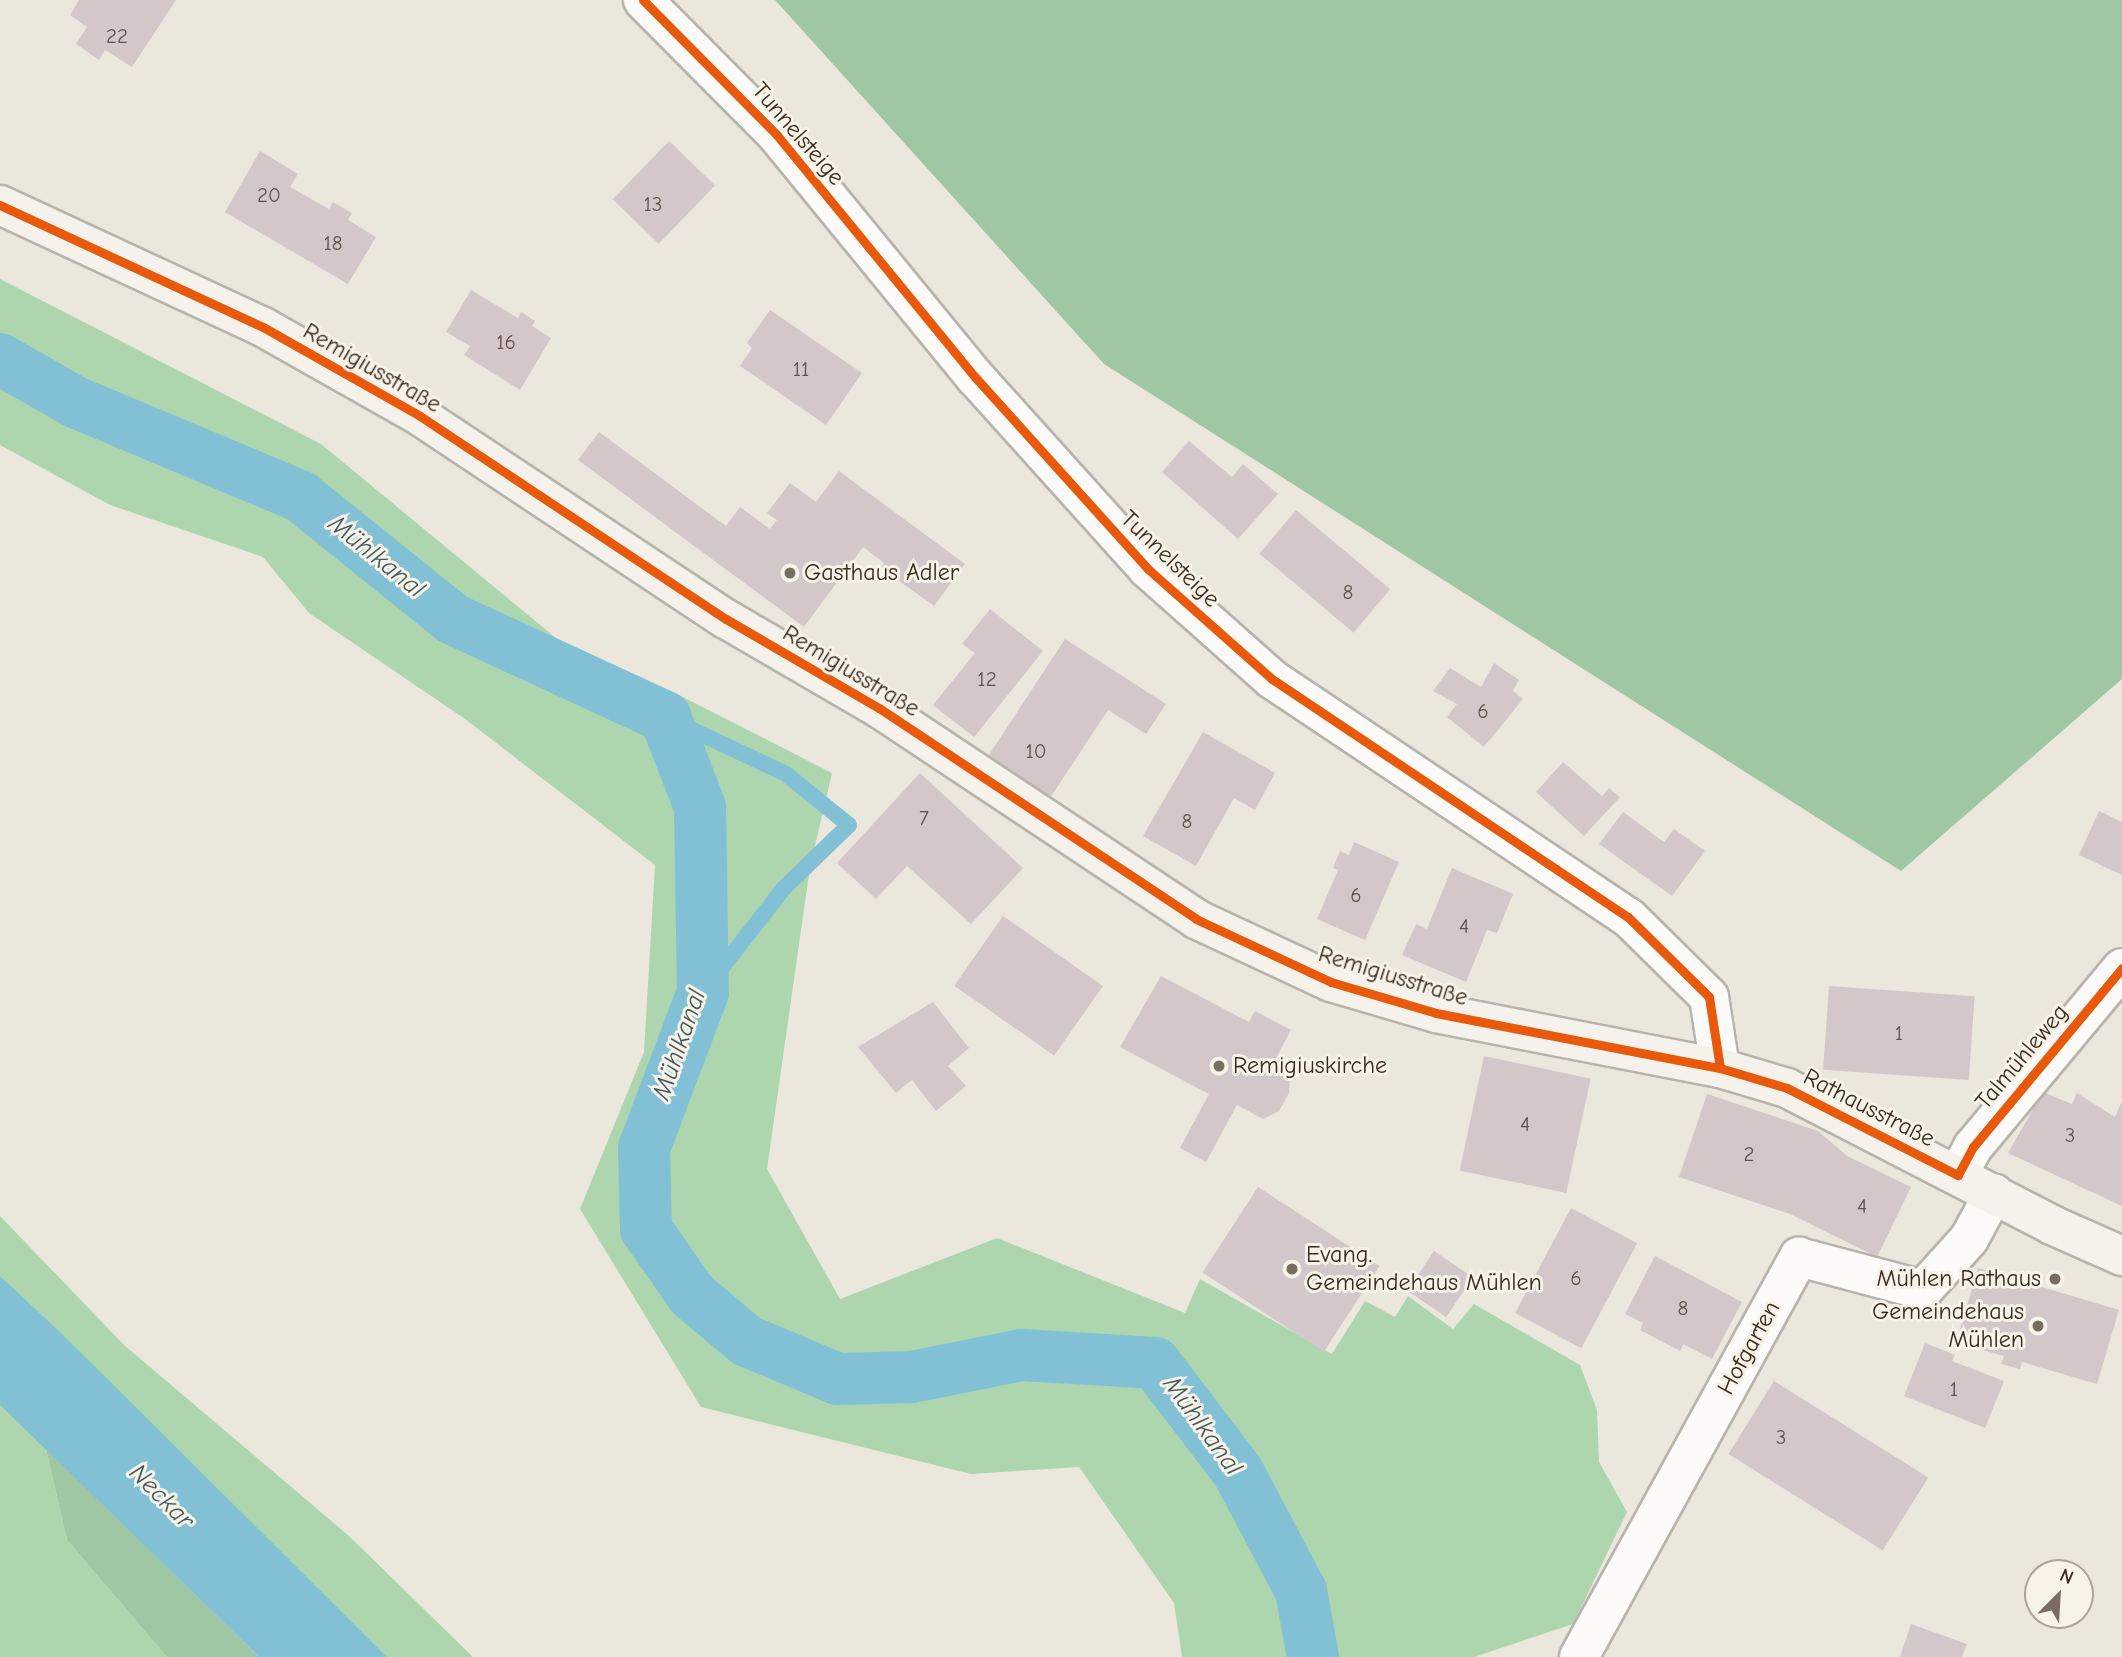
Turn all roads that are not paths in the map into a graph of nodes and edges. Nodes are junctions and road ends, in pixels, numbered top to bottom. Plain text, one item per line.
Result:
1 (643, 0) edge
2 (0, 205) edge
3 (2122, 968) edge
4 (1720, 1068) junction
5 (1958, 1175) junction
6 (1994, 1193) junction
7 (2122, 1256) edge
8 (1579, 1657) edge

1 - 4 street, Tunnelsteige
2 - 4 main road, Remigiusstraße
3 - 5 street, Talmühleweg
4 - 5 main road, Rathausstraße
5 - 6 main road, Rathausstraße
6 - 7 main road, Rathausstraße
6 - 8 street, Hofgarten

